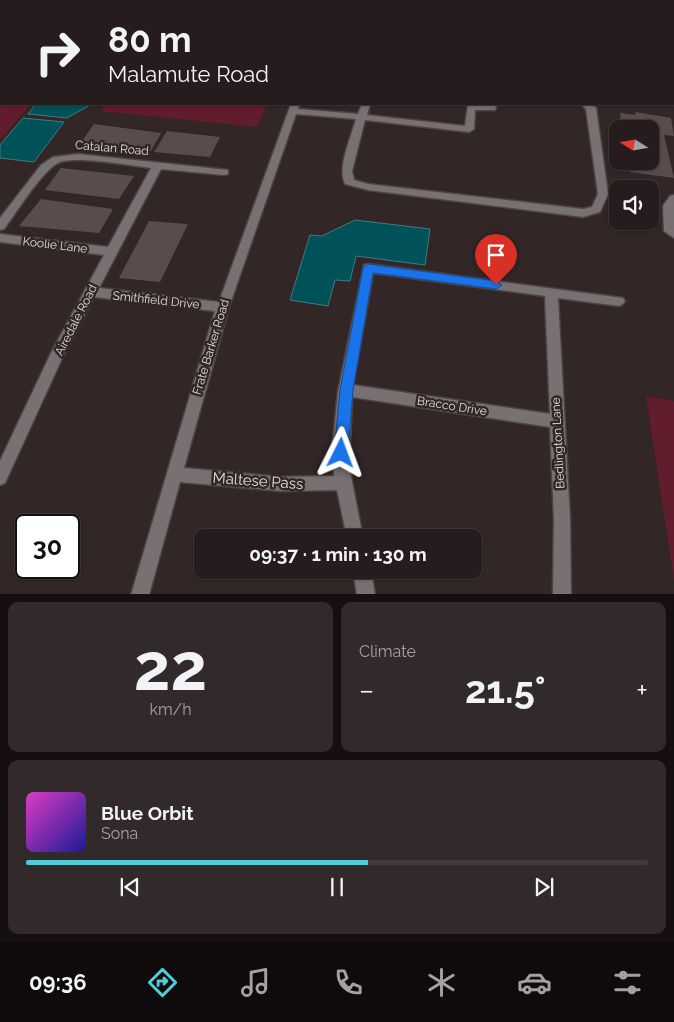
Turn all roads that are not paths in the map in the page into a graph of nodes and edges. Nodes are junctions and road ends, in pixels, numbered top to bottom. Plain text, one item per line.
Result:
1 (366, 105) edge
2 (493, 105) edge
3 (587, 105) edge
4 (294, 107) edge
5 (361, 117) junction
6 (158, 165) junction
7 (224, 172) dead end
8 (674, 199) edge
9 (0, 226) edge
10 (674, 234) edge
11 (0, 238) edge
12 (111, 252) junction
13 (90, 292) junction
14 (551, 292) junction
15 (619, 301) dead end
16 (223, 307) junction
17 (346, 390) junction
18 (557, 422) junction
19 (1, 473) edge
20 (174, 474) junction
21 (343, 483) junction
22 (353, 529) edge
23 (364, 579) edge
24 (140, 594) edge
25 (366, 594) edge
26 (562, 594) edge

1 - 5 street
2 - 5 street
3 - 5 street
4 - 5 street
4 - 16 street, Frate Barker Road
6 - 7 street, Catalan Road
6 - 9 street, Catalan Road
6 - 12 street, Airedale Road
8 - 10 street
11 - 12 street, Koolie Lane
12 - 13 street, Airedale Road
13 - 16 street, Smithfield Drive
13 - 19 street, Airedale Road
14 - 15 street
14 - 17 street
14 - 18 street, Bedlington Lane
16 - 20 street, Frate Barker Road
17 - 18 street, Bracco Drive
17 - 21 street
18 - 26 street, Bedlington Lane
20 - 21 street, Maltese Pass
20 - 24 street, Frate Barker Road
21 - 22 street
23 - 25 street

